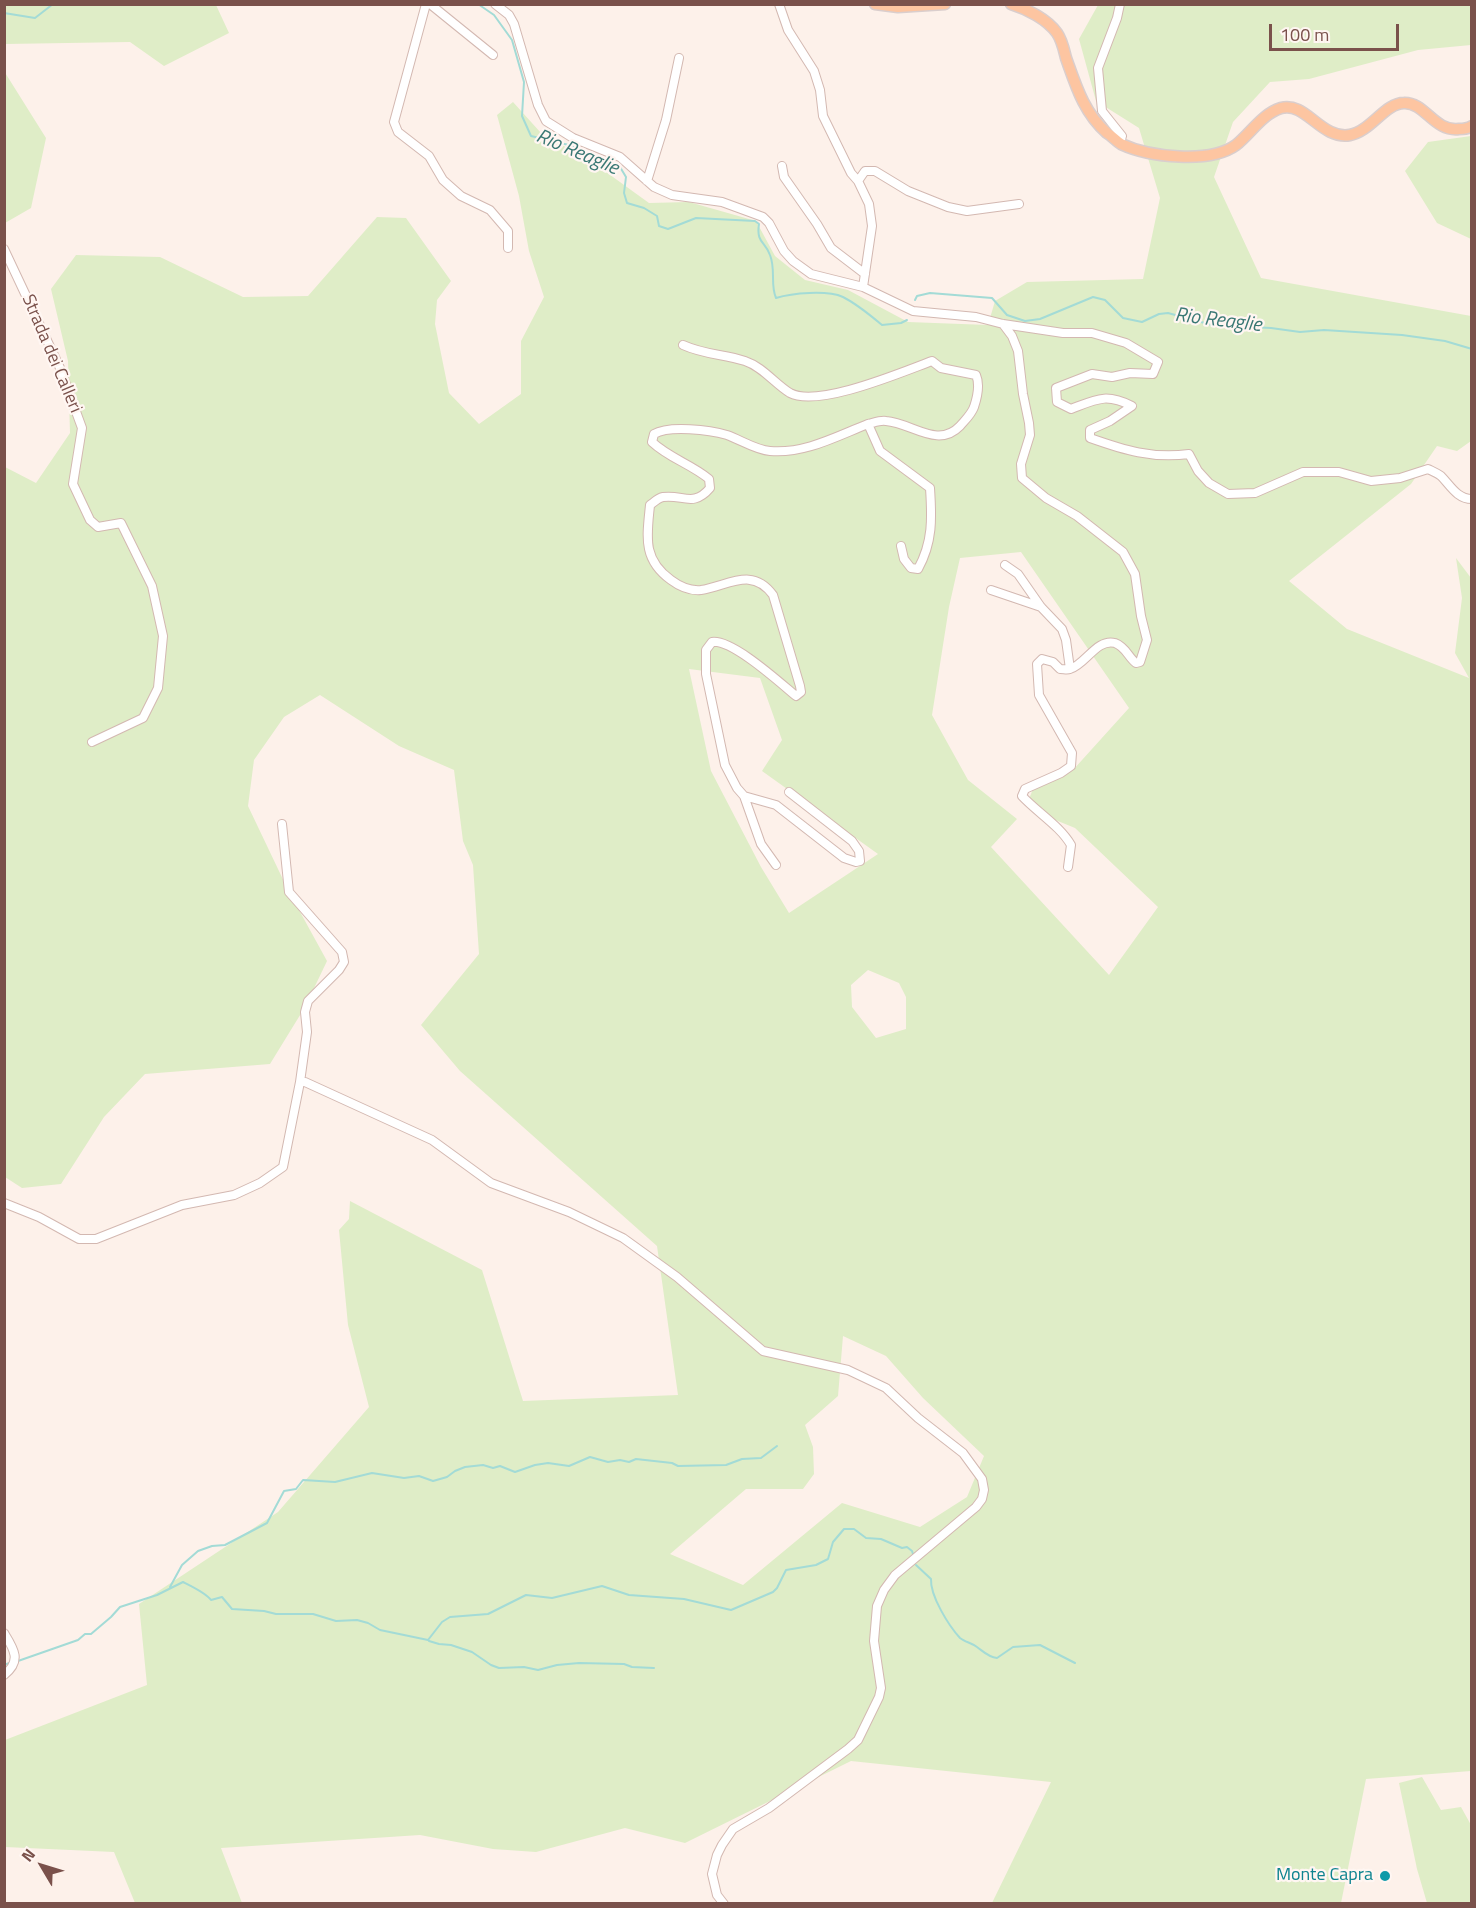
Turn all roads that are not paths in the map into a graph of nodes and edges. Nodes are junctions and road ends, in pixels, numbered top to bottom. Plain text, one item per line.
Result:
1 (428, 4) edge
2 (495, 4) edge
3 (779, 4) edge
4 (874, 4) edge
5 (945, 4) edge
6 (1011, 4) edge
7 (1120, 4) edge
8 (493, 55) dead end
9 (679, 58) dead end
10 (1472, 126) edge
11 (1120, 143) junction
12 (782, 166) dead end
13 (647, 181) junction
14 (858, 181) junction
15 (1019, 204) dead end
16 (508, 248) dead end
17 (4, 249) edge
18 (8, 261) edge
19 (865, 274) junction
20 (863, 287) junction
21 (1003, 324) junction
22 (683, 345) dead end
23 (868, 424) junction
24 (1472, 499) edge
25 (901, 546) dead end
26 (1005, 565) dead end
27 (991, 590) dead end
28 (1041, 607) junction
29 (1070, 669) junction
30 (92, 742) dead end
31 (789, 792) dead end
32 (744, 796) junction
33 (282, 824) dead end
34 (776, 866) dead end
35 (1068, 867) dead end
36 (300, 1082) junction
37 (4, 1203) edge
38 (4, 1633) edge
39 (4, 1675) edge
40 (724, 1904) edge

1 - 8 street
1 - 16 street
2 - 13 street
3 - 14 street
4 - 5 main road
6 - 11 main road
7 - 11 street
9 - 13 street
10 - 11 main road
12 - 19 street
13 - 20 street
14 - 15 street
14 - 19 street
17 - 18 street, Strada dei Calleri
18 - 30 street, Strada dei Calleri
19 - 20 street
20 - 21 street
21 - 24 street
21 - 29 street
22 - 23 street
23 - 25 street
23 - 32 street
26 - 28 street
27 - 28 street
28 - 29 street
29 - 35 street
31 - 32 street
32 - 34 street
33 - 36 street
36 - 37 street
36 - 40 street
38 - 39 street

